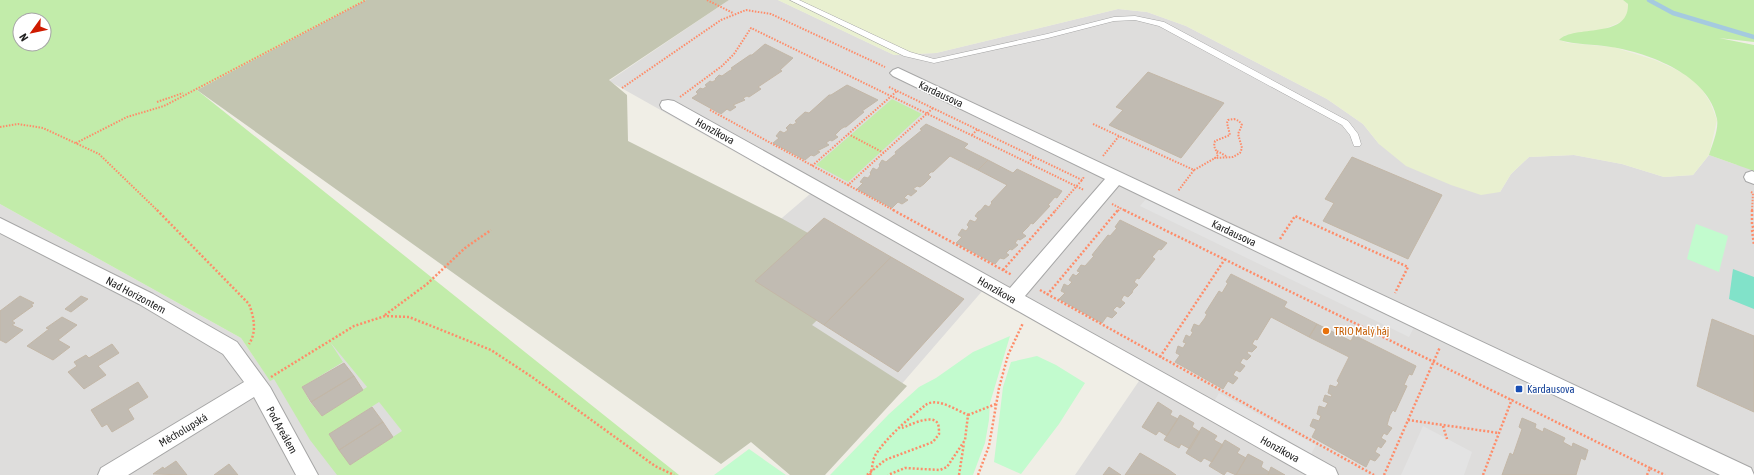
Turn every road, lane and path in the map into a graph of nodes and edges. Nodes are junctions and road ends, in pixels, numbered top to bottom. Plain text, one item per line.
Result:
1 (366, 0) edge
2 (707, 0) edge
3 (793, 0) edge
4 (734, 14) junction
5 (898, 73) joint
6 (622, 88) dead end
7 (889, 88) dead end
8 (898, 91) junction
9 (183, 93) dead end
10 (683, 95) junction
11 (892, 96) junction
12 (690, 99) dead end
13 (158, 102) dead end
14 (668, 105) joint
15 (703, 106) dead end
16 (933, 108) junction
17 (927, 114) junction
18 (1093, 124) dead end
19 (0, 127) edge
20 (978, 130) junction
21 (848, 134) junction
22 (972, 135) junction
23 (1119, 136) junction
24 (76, 143) junction
25 (1357, 144) dead end
26 (1217, 150) junction
27 (884, 153) junction
28 (1034, 156) junction
29 (1230, 157) junction
30 (1215, 158) junction
31 (1099, 159) dead end
32 (1028, 163) junction
33 (812, 166) junction
34 (1194, 170) junction
35 (1085, 176) dead end
36 (1116, 177) junction
37 (1753, 178) edge
38 (1082, 180) junction
39 (848, 185) junction
40 (1077, 186) junction
41 (1175, 195) dead end
42 (1099, 197) junction
43 (1120, 208) junction
44 (0, 226) edge
45 (491, 230) dead end
46 (1753, 231) edge
47 (1278, 243) dead end
48 (1754, 245) edge
49 (1225, 259) junction
50 (1003, 270) junction
51 (1026, 282) junction
52 (989, 286) junction
53 (1048, 294) junction
54 (1393, 297) dead end
55 (1012, 299) junction
56 (1033, 311) junction
57 (384, 316) junction
58 (1442, 341) dead end
59 (1160, 357) junction
60 (239, 358) junction
61 (1434, 362) junction
62 (1147, 375) junction
63 (256, 385) junction
64 (1512, 399) junction
65 (996, 404) junction
66 (968, 415) junction
67 (1408, 420) junction
68 (1443, 426) junction
69 (900, 429) junction
70 (1499, 433) junction
71 (1447, 439) dead end
72 (965, 440) junction
73 (1650, 468) junction
74 (872, 470) junction
75 (109, 475) edge
76 (307, 475) edge
77 (674, 475) edge
78 (867, 475) edge
79 (870, 475) edge
80 (888, 475) edge
81 (959, 475) edge
82 (978, 475) edge
83 (1327, 475) edge
84 (1374, 475) edge
85 (1384, 475) edge
86 (1483, 475) edge
87 (1647, 475) edge
88 (1665, 475) edge
89 (1743, 475) edge

1 - 24 path
2 - 4 path
3 - 25 lane
4 - 5 path
4 - 6 path
5 - 36 street, Kardausova
7 - 8 path
8 - 11 path
8 - 16 path
9 - 13 path
10 - 11 path
10 - 12 path
10 - 14 path
11 - 17 path
11 - 21 path
14 - 52 street, Honzíkova
15 - 33 path
16 - 17 path
16 - 20 path
17 - 22 path
17 - 27 path
18 - 23 path
19 - 24 path
20 - 22 path
20 - 28 path
21 - 27 path
21 - 33 path
22 - 32 path
23 - 31 path
23 - 34 path
24 - 60 path
26 - 29 path
26 - 29 path
26 - 30 path
27 - 39 path
28 - 32 path
28 - 38 path
29 - 30 path
30 - 34 path
32 - 40 path
33 - 39 path
34 - 41 path
35 - 38 path
36 - 42 street
36 - 89 street, Kardausova
37 - 46 path
38 - 40 path
39 - 50 path
40 - 42 path
40 - 50 path
42 - 43 path
42 - 51 street
43 - 49 path
43 - 53 path
44 - 60 street, Nad Horizontem
45 - 57 path
46 - 48 path
47 - 54 path
49 - 59 path
49 - 61 path
50 - 51 path
50 - 52 path
51 - 53 path
51 - 55 street
52 - 55 street, Honzíkova
53 - 56 path
53 - 59 path
55 - 56 street, Honzíkova
56 - 62 street, Honzíkova
56 - 65 path
57 - 63 path
57 - 77 path
58 - 61 path
59 - 62 path
59 - 84 path
60 - 63 street, Nad Horizontem
61 - 64 path
61 - 67 path
62 - 83 street, Honzíkova
63 - 75 street, Měcholupská
63 - 76 street, Pod Areálem
64 - 70 path
64 - 73 path
65 - 66 path
65 - 82 path
66 - 69 path
66 - 72 path
67 - 68 path
67 - 85 path
68 - 70 path
68 - 71 path
69 - 74 path
69 - 74 path
70 - 86 path
72 - 80 path
72 - 81 path
73 - 87 path
73 - 88 path
74 - 78 path
74 - 79 path

